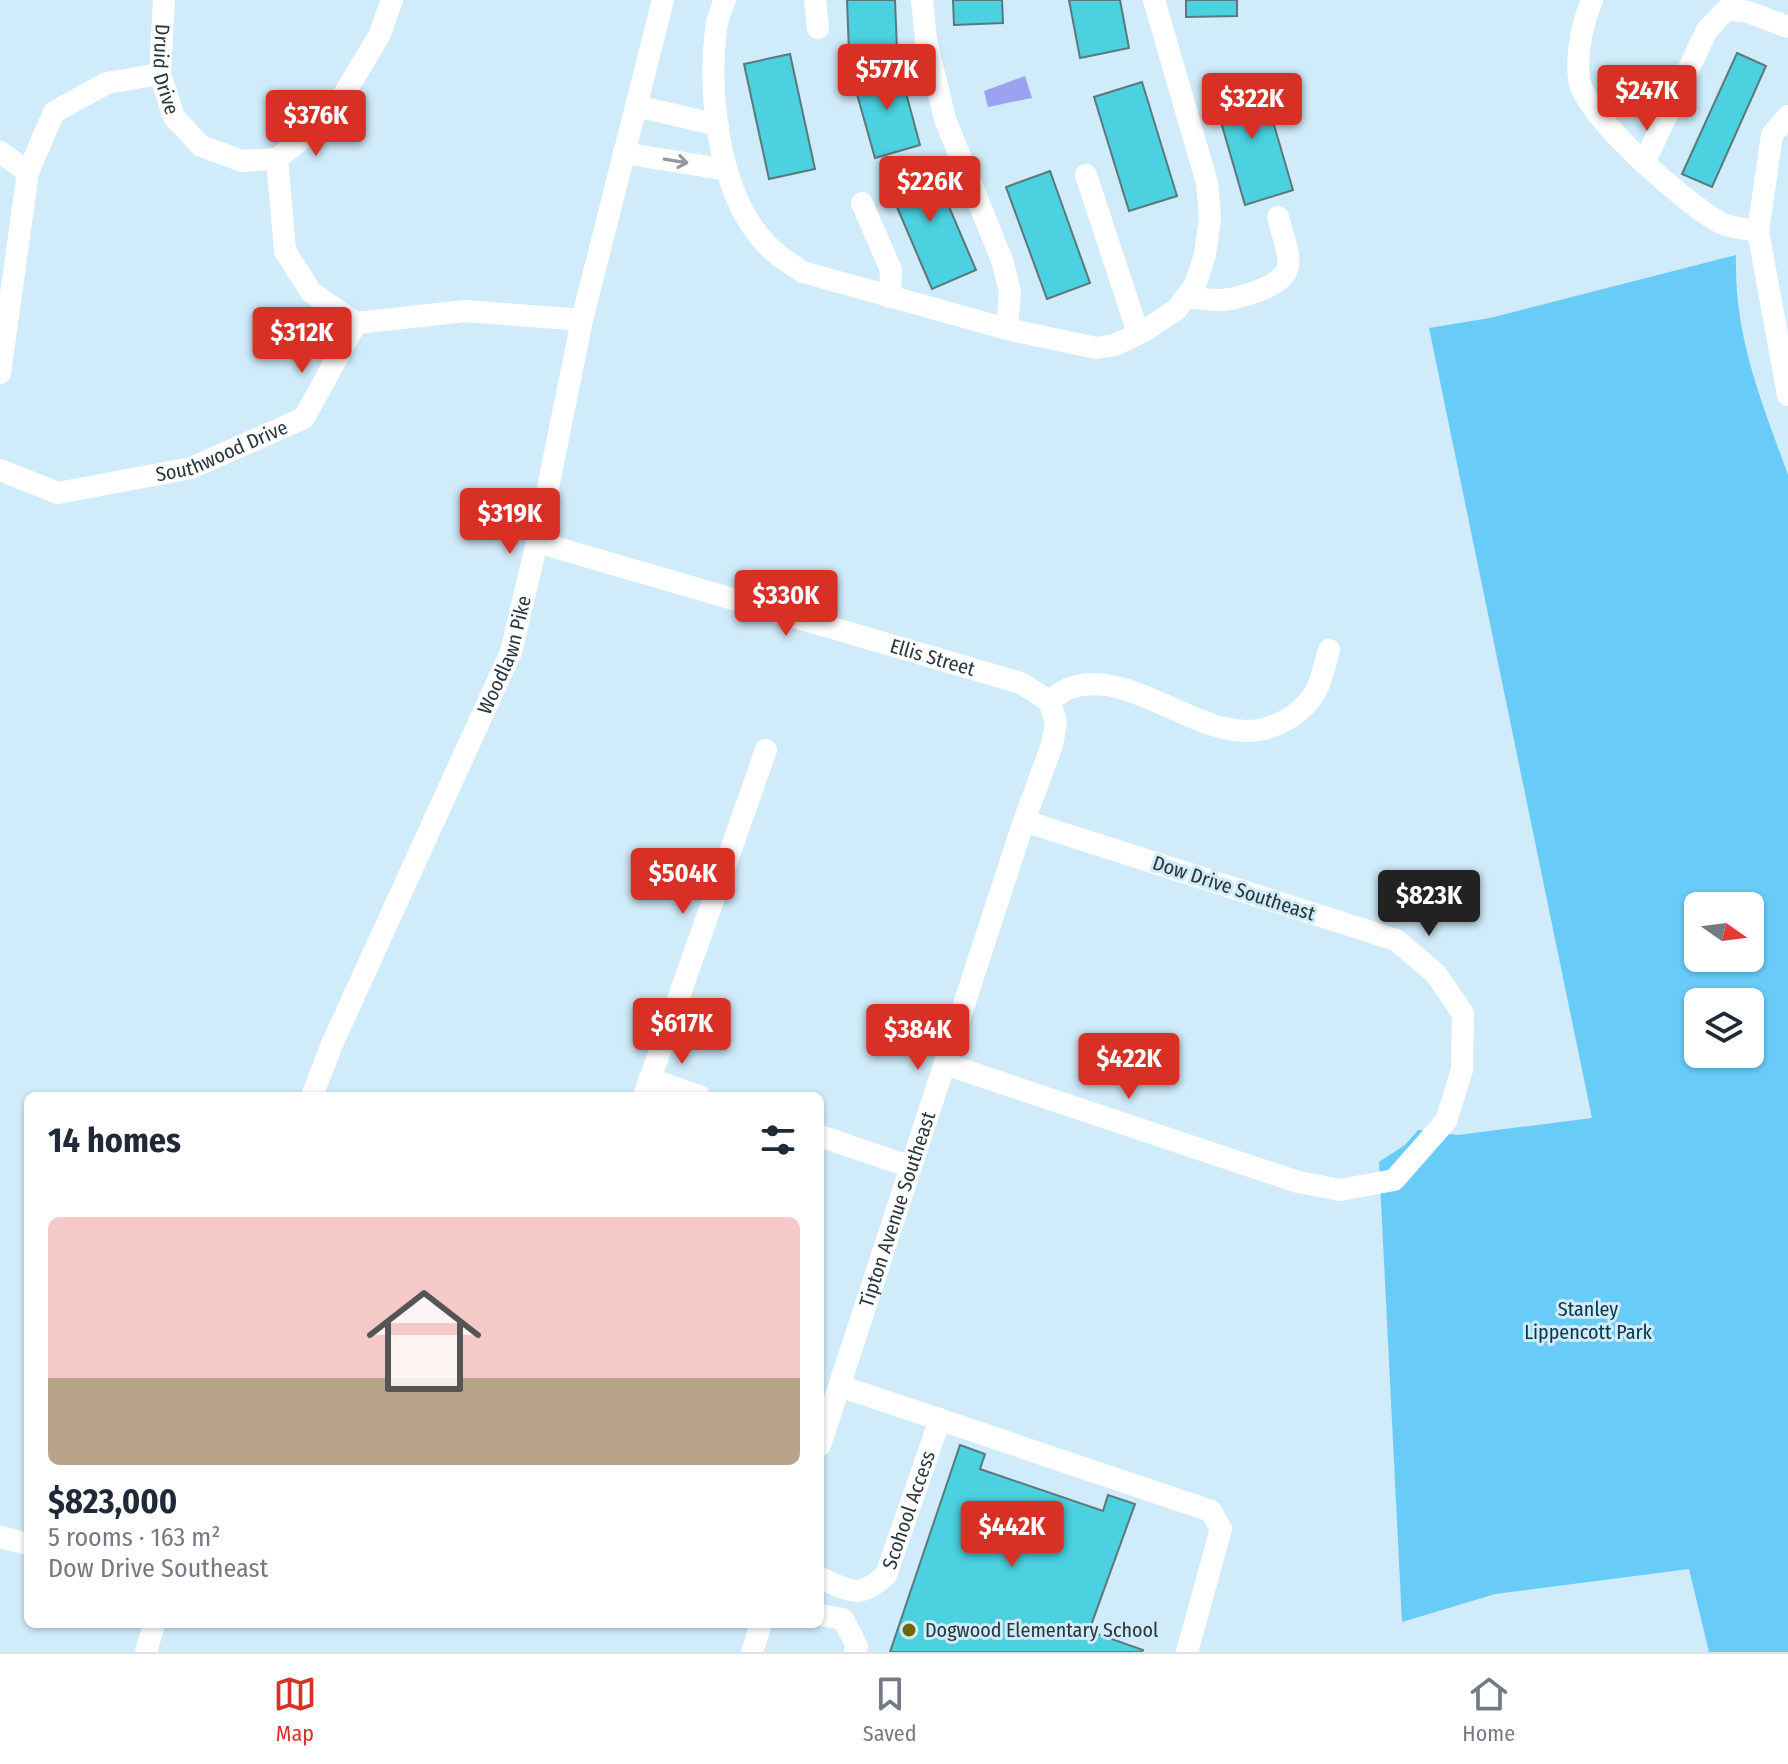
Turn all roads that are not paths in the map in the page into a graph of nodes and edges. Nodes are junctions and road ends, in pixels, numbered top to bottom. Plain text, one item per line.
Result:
1 (164, 0) edge
2 (392, 0) edge
3 (663, 0) edge
4 (725, 0) edge
5 (815, 0) edge
6 (922, 0) edge
7 (1154, 0) edge
8 (1592, 0) edge
9 (1788, 27) edge
10 (818, 28) dead end
11 (160, 74) junction
12 (636, 106) junction
13 (1788, 116) edge
14 (718, 125) junction
15 (0, 152) edge
16 (624, 153) junction
17 (277, 159) junction
18 (1644, 163) junction
19 (727, 170) junction
20 (28, 172) junction
21 (1086, 175) dead end
22 (862, 203) dead end
23 (1278, 217) dead end
24 (1758, 231) junction
25 (890, 297) junction
26 (1186, 297) junction
27 (582, 320) junction
28 (356, 323) junction
29 (1007, 329) junction
30 (1138, 333) junction
31 (0, 373) edge
32 (1788, 395) edge
33 (0, 470) edge
34 (537, 542) junction
35 (1329, 650) dead end
36 (1049, 701) junction
37 (766, 750) dead end
38 (1024, 821) junction
39 (945, 1064) junction
40 (647, 1088) edge
41 (314, 1092) edge
42 (673, 1092) edge
43 (824, 1137) edge
44 (911, 1167) junction
45 (832, 1390) edge
46 (940, 1419) junction
47 (824, 1427) edge
48 (0, 1537) edge
49 (24, 1543) edge
50 (824, 1580) edge
51 (824, 1616) edge
52 (153, 1628) edge
53 (760, 1628) edge
54 (146, 1652) edge
55 (752, 1652) edge
56 (855, 1652) edge
57 (1187, 1652) edge

1 - 11 street, Druid Drive
2 - 17 street
3 - 12 street, Woodlawn Pike
4 - 14 street
5 - 10 street
6 - 29 street
7 - 26 street
8 - 18 street
9 - 18 street
11 - 17 street, Druid Drive
11 - 20 street
12 - 14 street
12 - 16 street, Woodlawn Pike
13 - 24 street
14 - 19 street
15 - 20 street
16 -> 19 street
16 - 27 street, Woodlawn Pike
17 - 28 street
18 - 24 street
19 - 25 street
20 - 31 street
21 - 30 street
22 - 25 street
23 - 26 street
24 - 32 street
25 - 29 street
26 - 30 street
27 - 28 street
27 - 34 street, Woodlawn Pike
28 - 33 street, Southwood Drive
29 - 30 street
34 - 36 street, Ellis Street
34 - 41 street, Woodlawn Pike
35 - 36 street
36 - 38 street, Tipton Avenue Southeast
37 - 40 street
38 - 39 street, Tipton Avenue Southeast
38 - 39 street, Dow Drive Southeast
39 - 44 street, Tipton Avenue Southeast
40 - 42 street
43 - 44 street
44 - 45 street, Tipton Avenue Southeast
45 - 46 street
45 - 47 street, Tipton Avenue Southeast
46 - 50 street, Scohool Access
46 - 57 street
48 - 49 street
51 - 56 street
52 - 54 street
53 - 55 street

